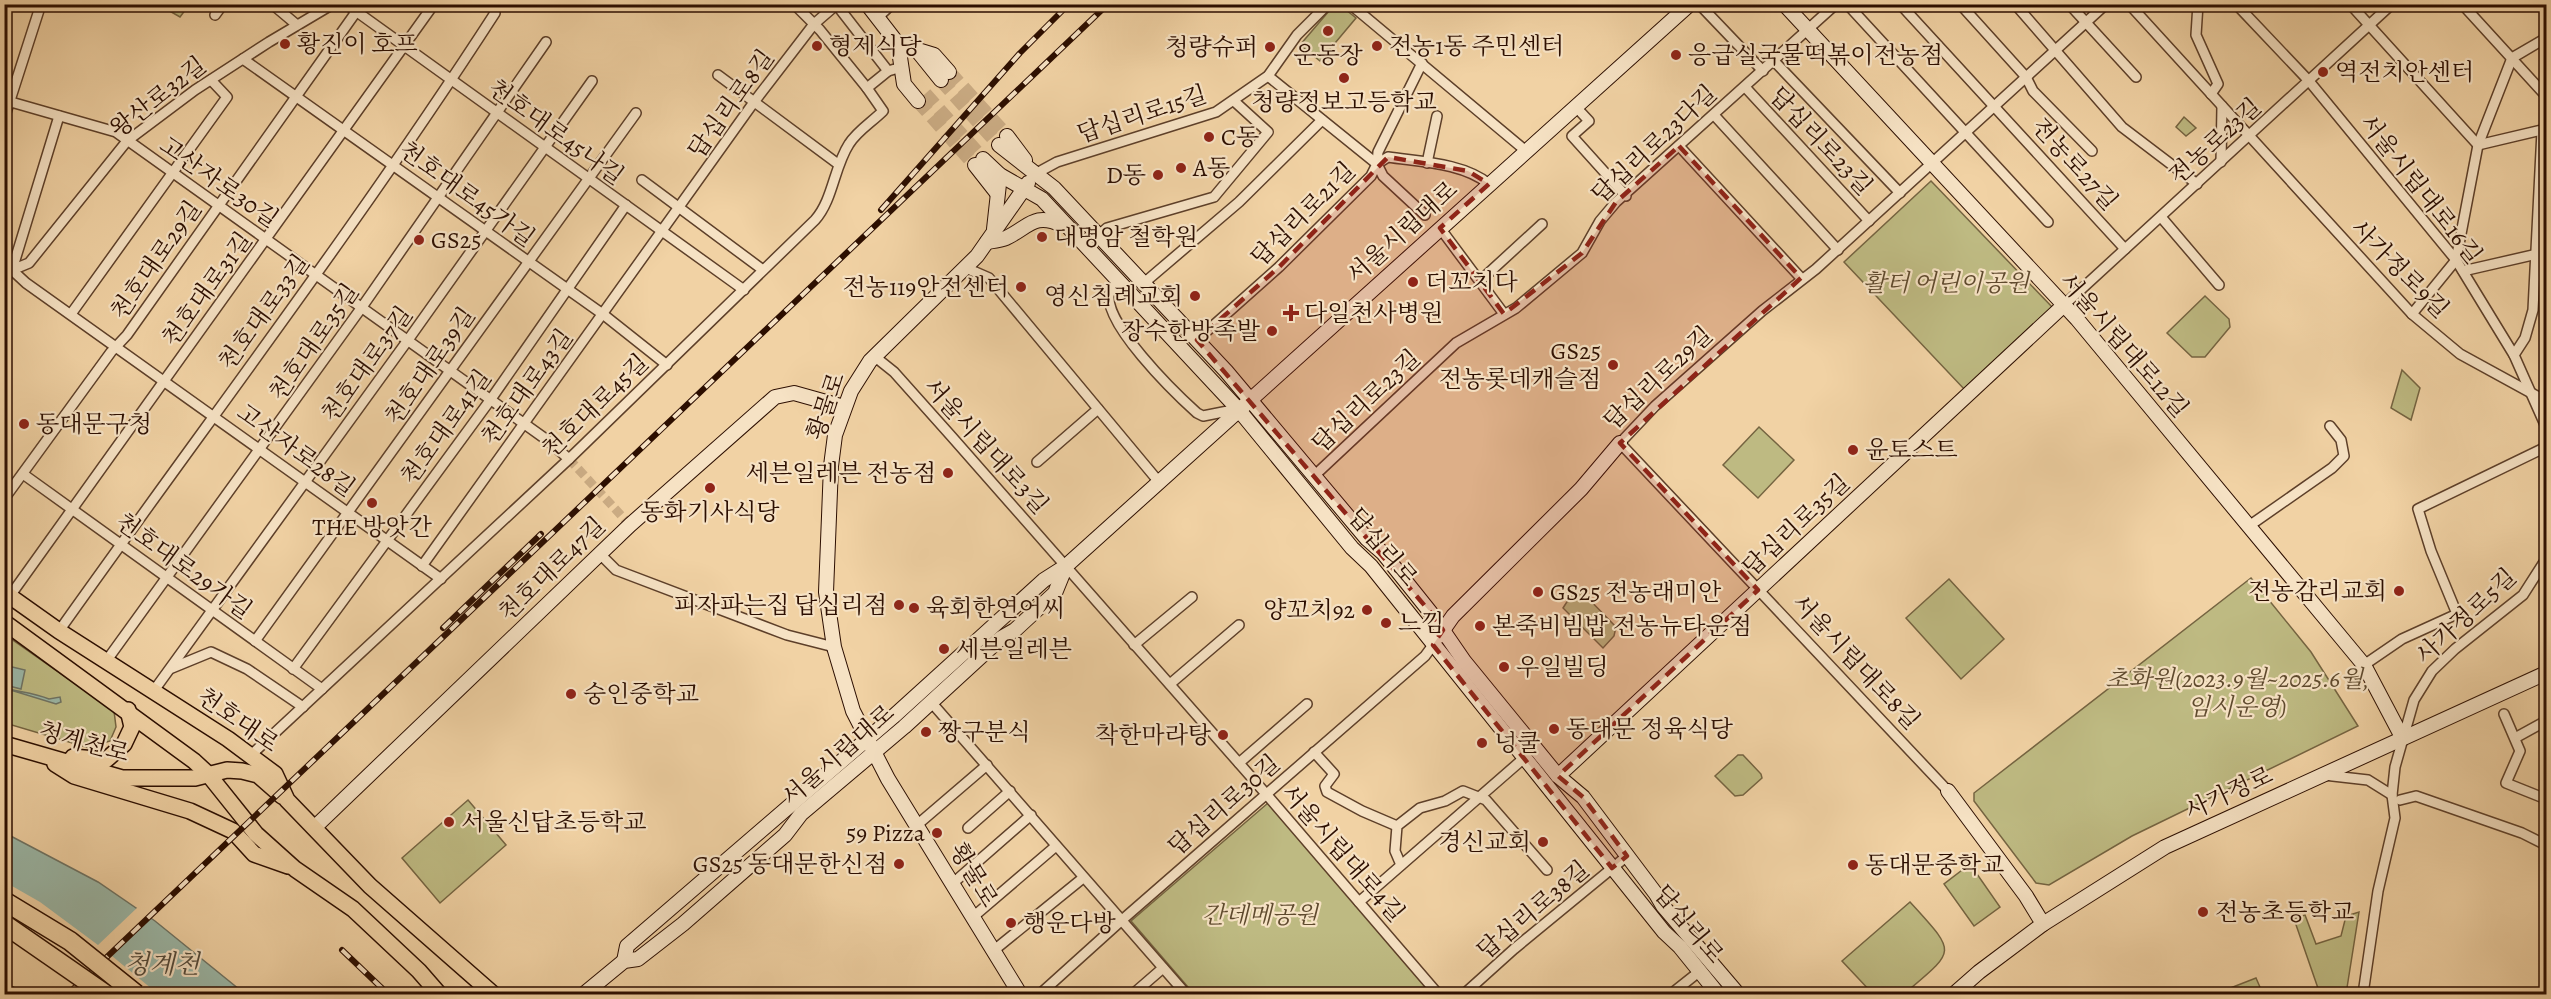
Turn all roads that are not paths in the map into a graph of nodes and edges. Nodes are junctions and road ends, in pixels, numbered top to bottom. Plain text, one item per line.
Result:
1 (41, 4) edge
2 (223, 4) edge
3 (272, 4) edge
4 (333, 4) edge
5 (346, 4) edge
6 (434, 4) edge
7 (794, 4) edge
8 (867, 4) edge
9 (892, 4) edge
10 (1328, 4) edge
11 (1350, 4) edge
12 (1690, 4) edge
13 (1699, 4) edge
14 (1784, 4) edge
15 (1836, 4) edge
16 (1847, 4) edge
17 (1900, 4) edge
18 (1960, 4) edge
19 (2015, 4) edge
20 (2069, 4) edge
21 (2106, 4) edge
22 (2129, 4) edge
23 (2198, 4) edge
24 (2236, 4) edge
25 (2350, 4) edge
26 (2392, 4) edge
27 (2463, 4) edge
28 (836, 5) edge
29 (357, 12) junction
30 (495, 13) dead end
31 (215, 15) dead end
32 (877, 18) junction
33 (2086, 23) junction
34 (814, 24) junction
35 (297, 25) junction
36 (2369, 26) junction
37 (1807, 30) junction
38 (2547, 38) edge
39 (546, 42) dead end
40 (898, 44) junction
41 (404, 46) junction
42 (2056, 50) junction
43 (243, 58) junction
44 (2512, 58) junction
45 (1774, 61) junction
46 (1422, 63) junction
47 (902, 67) junction
48 (888, 71) junction
49 (1763, 71) junction
50 (718, 75) dead end
51 (945, 76) tunnel mouth
52 (1268, 76) junction
53 (2026, 77) junction
54 (2136, 77) dead end
55 (211, 80) junction
56 (452, 80) junction
57 (592, 81) dead end
58 (2309, 81) junction
59 (1745, 87) junction
60 (867, 88) junction
61 (2211, 94) junction
62 (2547, 96) edge
63 (296, 97) junction
64 (922, 97) tunnel mouth
65 (7, 100) edge
66 (1234, 101) junction
67 (754, 102) junction
68 (1995, 105) junction
69 (1575, 106) junction
70 (2223, 106) junction
71 (636, 113) dead end
72 (498, 114) junction
73 (1714, 115) junction
74 (59, 116) junction
75 (1437, 116) dead end
76 (4, 119) edge
77 (1322, 120) junction
78 (2544, 130) edge
79 (344, 131) junction
80 (1966, 133) junction
81 (2250, 136) junction
82 (127, 141) junction
83 (1003, 141) tunnel mouth
84 (2478, 145) junction
85 (1679, 146) junction
86 (545, 147) junction
87 (1526, 151) junction
88 (2092, 151) dead end
89 (1933, 162) junction
90 (2221, 162) junction
91 (1427, 163) junction
92 (838, 164) junction
93 (1377, 164) junction
94 (392, 165) junction
95 (174, 173) junction
96 (1035, 174) junction
97 (1000, 175) junction
98 (588, 178) junction
99 (642, 180) dead end
100 (1489, 184) junction
101 (2197, 184) junction
102 (1024, 188) junction
103 (997, 193) junction
104 (1900, 193) junction
105 (1626, 196) junction
106 (439, 198) junction
107 (219, 205) junction
108 (626, 206) junction
109 (680, 208) junction
110 (1425, 215) dead end
111 (2161, 217) junction
112 (1869, 221) junction
113 (2048, 222) dead end
114 (1542, 224) dead end
115 (1068, 227) junction
116 (1440, 228) junction
117 (485, 230) junction
118 (663, 232) junction
119 (1099, 236) junction
120 (991, 237) junction
121 (267, 239) junction
122 (2126, 249) junction
123 (1838, 250) junction
124 (2542, 253) edge
125 (2456, 260) junction
126 (528, 262) junction
127 (966, 268) junction
128 (8, 269) edge
129 (763, 270) junction
130 (2463, 271) junction
131 (315, 274) junction
132 (1801, 278) junction
133 (1481, 280) junction
134 (1119, 281) junction
135 (1144, 283) junction
136 (2219, 285) dead end
137 (566, 289) junction
138 (744, 290) junction
139 (2063, 306) junction
140 (362, 307) junction
141 (71, 314) junction
142 (1504, 314) junction
143 (2412, 314) junction
144 (604, 315) junction
145 (408, 340) junction
146 (1197, 340) junction
147 (117, 347) junction
148 (2514, 355) junction
149 (874, 356) junction
150 (667, 365) junction
151 (450, 370) junction
152 (165, 380) junction
153 (2531, 394) junction
154 (1250, 398) junction
155 (491, 399) junction
156 (2547, 401) edge
157 (844, 407) junction
158 (1098, 409) junction
159 (1238, 409) junction
160 (214, 415) junction
161 (525, 424) junction
162 (2330, 426) dead end
163 (2547, 427) edge
164 (1620, 443) junction
165 (2547, 447) edge
166 (261, 449) junction
167 (569, 459) junction
168 (1037, 462) dead end
169 (23, 474) junction
170 (1314, 476) junction
171 (306, 481) junction
172 (1159, 482) junction
173 (4, 499) edge
174 (72, 510) junction
175 (350, 513) junction
176 (2249, 526) junction
177 (387, 540) junction
178 (121, 544) junction
179 (600, 554) junction
180 (2547, 559) edge
181 (423, 566) junction
182 (1066, 566) junction
183 (168, 578) junction
184 (441, 579) junction
185 (1758, 591) junction
186 (7, 594) edge
187 (1192, 597) dead end
188 (212, 610) junction
189 (4, 622) edge
190 (1239, 625) dead end
191 (1443, 630) junction
192 (58, 631) junction
193 (255, 641) junction
194 (1134, 645) junction
195 (1433, 645) junction
196 (834, 647) junction
197 (107, 660) junction
198 (2364, 665) junction
199 (171, 669) junction
200 (293, 669) junction
201 (2547, 673) edge
202 (1170, 684) junction
203 (154, 689) junction
204 (322, 689) junction
205 (931, 702) junction
206 (1307, 704) dead end
207 (303, 707) junction
208 (128, 710) junction
209 (2504, 714) dead end
210 (2547, 722) edge
211 (2402, 737) junction
212 (867, 738) junction
213 (2515, 738) junction
214 (4, 744) edge
215 (874, 752) junction
216 (1314, 752) junction
217 (40, 754) junction
218 (251, 755) junction
219 (1524, 759) junction
220 (1239, 763) junction
221 (987, 765) junction
222 (208, 774) junction
223 (2322, 775) junction
224 (1558, 776) junction
225 (1010, 791) junction
226 (1948, 791) joint
227 (1267, 795) junction
228 (1478, 797) junction
229 (2396, 798) junction
230 (2547, 799) edge
231 (287, 800) junction
232 (1031, 815) junction
233 (917, 825) junction
234 (1397, 826) junction
235 (314, 828) junction
236 (968, 828) dead end
237 (2547, 845) edge
238 (1056, 846) junction
239 (1628, 856) junction
240 (1401, 865) junction
241 (1612, 868) junction
242 (295, 869) junction
243 (1547, 870) dead end
244 (1083, 878) junction
245 (952, 884) junction
246 (4, 901) edge
247 (1359, 902) junction
248 (973, 918) junction
249 (1122, 920) junction
250 (4, 924) edge
251 (2043, 924) junction
252 (993, 951) junction
253 (624, 960) junction
254 (1163, 968) junction
255 (1700, 972) junction
256 (4, 991) edge
257 (11, 994) edge
258 (105, 994) edge
259 (136, 994) edge
260 (439, 994) edge
261 (493, 994) edge
262 (584, 994) edge
263 (1020, 994) edge
264 (1040, 994) edge
265 (1133, 994) edge
266 (1186, 994) edge
267 (1438, 994) edge
268 (1464, 994) edge
269 (1671, 994) edge
270 (1718, 994) edge
271 (1738, 994) edge
272 (1954, 994) edge
273 (2363, 994) edge

1 - 65 street
2 - 31 street
3 - 35 street
4 - 35 street, 왕산로32길
5 - 29 street, 천호대로45나길
6 - 41 street, 천호대로31길
7 - 34 street
8 - 32 main road
9 - 32 street
10 - 52 street, 답십리로15길
11 - 46 street
12 - 69 main road, 서울시립대로
13 - 49 street
14 - 37 main road, 서울시립대로12길
15 - 37 street, 답십리로23다길
16 - 80 street
17 - 68 street
18 - 53 street
19 - 42 street
20 - 33 street
21 - 33 street
22 - 61 street, 사가정로9길
23 - 61 street
24 - 58 street, 서울시립대로16길
25 - 36 street
26 - 36 street, 전농로23길
27 - 44 street
28 - 34 street, 답십리로8길
28 - 48 street
29 - 41 street, 천호대로45나길
29 - 63 street, 천호대로29길
30 - 56 street, 천호대로33길
32 - 40 main road
33 - 42 street
33 - 54 street
34 - 60 street
34 - 67 street, 답십리로8길
35 - 43 street, 왕산로32길
36 - 58 street, 전농로23길
36 - 84 street
37 - 45 street, 답십리로23다길
37 - 89 main road, 서울시립대로12길
38 - 44 street
39 - 72 street, 천호대로35길
40 - 47 main road
40 - 51 main road
41 - 56 street, 천호대로45나길
41 - 79 street, 천호대로31길
42 - 53 street
42 - 101 street
43 - 55 street, 왕산로32길
43 - 63 street, 천호대로45가길
44 - 62 street
44 - 84 street
45 - 49 street, 답십리로23다길
45 - 104 street
46 - 87 street
46 - 93 street, 답십리로21길
47 - 48 street
47 - 64 main road
48 - 60 street
49 - 59 street, 답십리로23다길
50 - 67 street
52 - 66 street, 답십리로15길
52 - 77 street
53 - 68 street
53 - 88 street, 전농로27길
55 - 82 street, 왕산로32길
55 - 95 street
56 - 72 street, 천호대로45나길
56 - 94 street, 천호대로33길
57 - 86 street, 천호대로37길
58 - 81 street, 전농로23길
58 - 125 street, 서울시립대로16길
59 - 73 street, 답십리로23다길
59 - 112 street, 답십리로23길
60 - 92 street, 천호대로45길
61 - 70 street, 사가정로9길
63 - 79 street, 천호대로45가길
63 - 107 street, 천호대로29길
65 - 74 street, 고산자로30길
65 - 76 street
66 - 96 street, 답십리로15길
66 - 119 street
67 - 92 street
67 - 109 street, 답십리로8길
68 - 80 street
68 - 122 street, 전농로27길
69 - 87 main road, 서울시립대로
69 - 105 street
70 - 81 street, 사가정로9길
70 - 90 street
71 - 98 street, 천호대로39길
72 - 86 street, 천호대로45나길
72 - 106 street, 천호대로35길
73 - 85 street, 답십리로23다길
73 - 123 street
74 - 82 street, 고산자로30길
74 - 128 street
75 - 91 street, 서울시립대로
77 - 93 street
77 - 135 street
78 - 84 street
78 - 124 street
79 - 94 street, 천호대로45가길
79 - 121 street, 천호대로31길
80 - 89 street
80 - 113 street
81 - 90 street, 전농로23길
81 - 143 street, 사가정로9길
82 - 95 street, 고산자로30길
82 - 128 street, 왕산로32길
83 - 96 main road, 답십리로
84 - 125 street
85 - 105 street, 답십리로23다길
85 - 132 street
86 - 98 street, 천호대로45나길
86 - 117 street, 천호대로37길
87 - 100 main road, 서울시립대로
89 - 104 street, 답십리로29길
89 - 139 main road, 서울시립대로12길
90 - 101 street, 전농로23길
91 - 93 street, 서울시립대로
91 - 100 street, 서울시립대로
92 - 129 street, 천호대로45길
93 - 110 street
93 - 146 street, 답십리로21길
94 - 106 street, 천호대로45가길
94 - 131 street, 천호대로33길
95 - 107 street, 고산자로30길
95 - 141 street
96 - 102 main road, 황물로
96 - 119 main road, 답십리로
97 - 102 main road, 답십리로
97 - 103 main road
97 - 103 main road, 답십리로
98 - 108 street, 천호대로45나길
98 - 126 street, 천호대로39길
99 - 109 street
100 - 116 main road, 서울시립대로
101 - 111 street, 전농로23길
102 - 115 main road, 답십리로
102 - 120 main road, 황물로
103 - 120 main road
104 - 112 street, 답십리로29길
105 - 142 street, 답십리로23다길
106 - 117 street, 천호대로45가길
106 - 140 street, 천호대로35길
107 - 121 street, 고산자로30길
107 - 147 street, 천호대로29길
108 - 118 street, 천호대로45나길
108 - 137 street, 천호대로41길
109 - 118 street, 답십리로8길
109 - 129 street
111 - 122 street, 전농로23길
111 - 136 street
112 - 123 street, 답십리로29길
114 - 133 street
115 - 120 main road
115 - 134 main road, 답십리로
116 - 133 street
116 - 154 main road, 서울시립대로
117 - 126 street, 천호대로45가길
117 - 145 street, 천호대로37길
118 - 138 street, 천호대로45나길
118 - 144 street, 천호대로43길
119 - 135 main road, 답십리로
120 - 127 main road, 황물로
121 - 131 street, 고산자로30길
121 - 152 street, 천호대로31길
122 - 139 street, 전농로23길
123 - 132 street, 답십리로29길
124 - 130 street
124 - 148 street
125 - 130 street, 서울시립대로16길
125 - 143 street
126 - 137 street, 천호대로45가길
126 - 151 street, 천호대로39길
127 - 149 main road, 황물로
127 - 158 street
128 - 141 street, 고산자로28길
129 - 138 street, 천호대로45길
130 - 148 street, 서울시립대로16길
131 - 140 street, 고산자로30길
131 - 160 street, 천호대로33길
132 - 164 street, 답십리로29길
133 - 142 street
134 - 159 main road, 답십리로
134 - 159 street
135 - 146 main road, 답십리로
137 - 144 street, 천호대로45가길
137 - 155 street, 천호대로41길
138 - 150 street, 천호대로45길
139 - 176 main road, 서울시립대로12길
139 - 185 main road, 답십리로35길
140 - 145 street, 고산자로30길
140 - 166 street, 천호대로35길
141 - 147 street, 고산자로28길
142 - 170 street, 답십리로23길
143 - 153 street, 사가정로9길
144 - 150 street, 천호대로45가길
144 - 161 street, 천호대로43길
145 - 151 street, 고산자로30길
145 - 171 street, 천호대로37길
146 - 154 main road, 답십리로
147 - 152 street, 고산자로28길
147 - 169 street, 천호대로29길
148 - 153 street, 서울시립대로16길
149 - 157 main road, 황물로
149 - 182 street, 서울시립대로3길
150 - 167 street, 천호대로45길
151 - 155 street, 고산자로30길
151 - 175 street, 천호대로39길
152 - 160 street, 고산자로28길
152 - 174 street, 천호대로31길
153 - 156 street, 사가정로9길
153 - 163 street, 서울시립대로16길
154 - 159 main road, 서울시립대로
154 - 170 main road, 답십리로
155 - 161 street, 고산자로30길
155 - 177 street, 천호대로41길
157 - 179 main road, 천호대로47길
157 - 196 main road, 황물로
158 - 168 street
158 - 172 street
159 - 172 main road, 서울시립대로
159 - 195 main road, 답십리로
160 - 166 street, 고산자로28길
160 - 178 street, 천호대로33길
161 - 167 street, 고산자로30길
161 - 181 street, 천호대로43길
162 - 176 street
164 - 185 street, 서울시립대로8길
164 - 191 main road, 답십리로29길
165 - 198 street
166 - 171 street, 고산자로28길
166 - 183 street, 천호대로35길
167 - 184 street, 천호대로45길
169 - 173 street, 천호대로29길
169 - 174 street, 천호대로29가길
170 - 191 main road, 답십리로
171 - 175 street, 고산자로28길
171 - 188 street, 천호대로37길
172 - 182 main road, 서울시립대로
174 - 178 street, 천호대로29가길
174 - 186 street, 천호대로31길
175 - 177 street, 고산자로28길
175 - 193 street, 천호대로39길
176 - 198 main road, 서울시립대로12길
177 - 181 street, 고산자로28길
177 - 200 street, 천호대로41길
178 - 183 street, 천호대로29가길
178 - 192 street, 천호대로33길
179 - 196 street
179 - 235 main road, 천호대로47길
180 - 211 street, 사가정로5길
181 - 184 street, 고산자로28길
182 - 194 street, 서울시립대로4길
182 - 205 main road, 서울시립대로
182 - 212 main road, 서울시립대로
183 - 188 street, 천호대로29가길
183 - 197 street, 천호대로35길
184 - 204 street, 천호대로45길
185 - 224 main road, 답십리로35길
185 - 226 street, 서울시립대로8길
186 - 192 main road, 천호대로
187 - 194 street
188 - 193 street, 천호대로29가길
188 - 199 street, 천호대로37길
189 - 208 main road
190 - 202 street
191 - 195 main road, 답십리로29길
191 - 224 main road, 답십리로
192 - 197 main road, 천호대로
193 - 200 street, 천호대로29가길
194 - 202 street, 서울시립대로4길
195 - 216 street, 답십리로30길
195 - 219 main road, 답십리로
196 - 212 main road, 황물로
197 - 203 main road, 천호대로
198 - 211 main road, 서울시립대로12길
199 - 203 street, 천호대로37길
199 - 207 street, 천호대로37길
200 - 204 street, 천호대로29가길
201 - 211 main road, 사가정로
202 - 220 street, 서울시립대로4길
203 - 218 main road, 천호대로
204 - 207 street, 천호대로45길
205 - 215 main road, 서울시립대로
205 - 221 street
206 - 220 street
207 - 218 street, 천호대로45길
208 - 217 main road
208 - 222 main road
209 - 213 street
210 - 213 street
211 - 223 main road, 사가정로
211 - 229 street, 사가정로5길
212 - 215 main road, 황물로
212 - 253 main road, 서울시립대로
213 - 230 street
214 - 217 main road, 청계천로
215 - 233 main road, 황물로
215 - 253 main road, 서울시립대로
216 - 227 street, 답십리로30길
216 - 234 street
217 - 222 main road, 청계천로
217 - 242 main road
218 - 231 main road, 천호대로
219 - 228 street
219 - 241 main road, 답십리로
220 - 227 street, 서울시립대로4길
221 - 225 street
221 - 233 street
222 - 231 main road, 청계천로
222 - 242 main road
223 - 229 street
223 - 251 main road, 사가정로
224 - 239 main road, 답십리로
225 - 232 street
225 - 236 street
226 - 251 main road, 서울시립대로8길
227 - 247 street, 서울시립대로4길
227 - 249 street, 답십리로30길
228 - 234 street
228 - 240 street
228 - 243 street
229 - 237 street
229 - 273 street, 사가정로5길
231 - 235 main road, 천호대로
232 - 238 street
232 - 245 street
233 - 245 main road, 황물로
234 - 240 street
235 - 261 main road, 천호대로
238 - 244 street
238 - 248 street
239 - 241 street, 답십리로38길
239 - 271 main road, 답십리로
240 - 247 street
241 - 255 main road, 답십리로
241 - 268 street, 답십리로38길
242 - 260 main road
244 - 249 street
244 - 252 street
245 - 248 main road, 황물로
246 - 259 highway, bridge
247 - 267 street, 서울시립대로4길
248 - 252 main road, 황물로
249 - 254 street
249 - 264 street, 답십리로30길
250 - 258 highway, bridge
251 - 272 main road, 사가정로
252 - 263 main road, 황물로
253 - 262 main road, 서울시립대로
254 - 265 street
254 - 266 street
255 - 269 street
255 - 270 main road, 답십리로
256 - 257 main road

